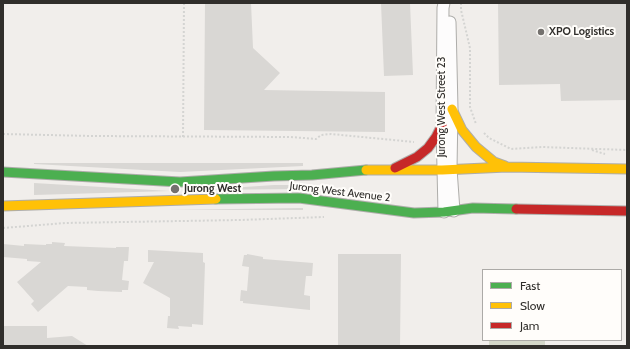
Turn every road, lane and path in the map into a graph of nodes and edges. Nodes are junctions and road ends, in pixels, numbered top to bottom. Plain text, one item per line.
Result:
1 (184, 3) edge
2 (444, 3) edge
3 (449, 3) edge
4 (461, 3) edge
5 (452, 109) junction
6 (442, 125) junction
7 (3, 134) edge
8 (183, 137) junction
9 (416, 142) dead end
10 (627, 150) edge
11 (507, 167) junction
12 (394, 169) junction
13 (627, 169) edge
14 (447, 170) junction
15 (3, 172) edge
16 (3, 206) edge
17 (627, 211) edge
18 (449, 212) junction
19 (331, 216) dead end
20 (3, 228) edge

1 - 8 path
2 - 6 street, Jurong West Street 23
3 - 5 street, Jurong West Street 23
4 - 10 path
5 - 11 main road
5 - 14 street, Jurong West Street 23
6 - 12 main road
6 - 14 street, Jurong West Street 23
7 - 8 path
8 - 9 path
11 - 13 main road, Jurong West Avenue 2
11 - 14 main road, Jurong West Avenue 2
12 - 14 main road, Jurong West Avenue 2
12 - 15 main road, Jurong West Avenue 2
14 - 18 street, Jurong West Street 23
16 - 18 main road, Jurong West Avenue 2
17 - 18 main road, Jurong West Avenue 2
19 - 20 path

